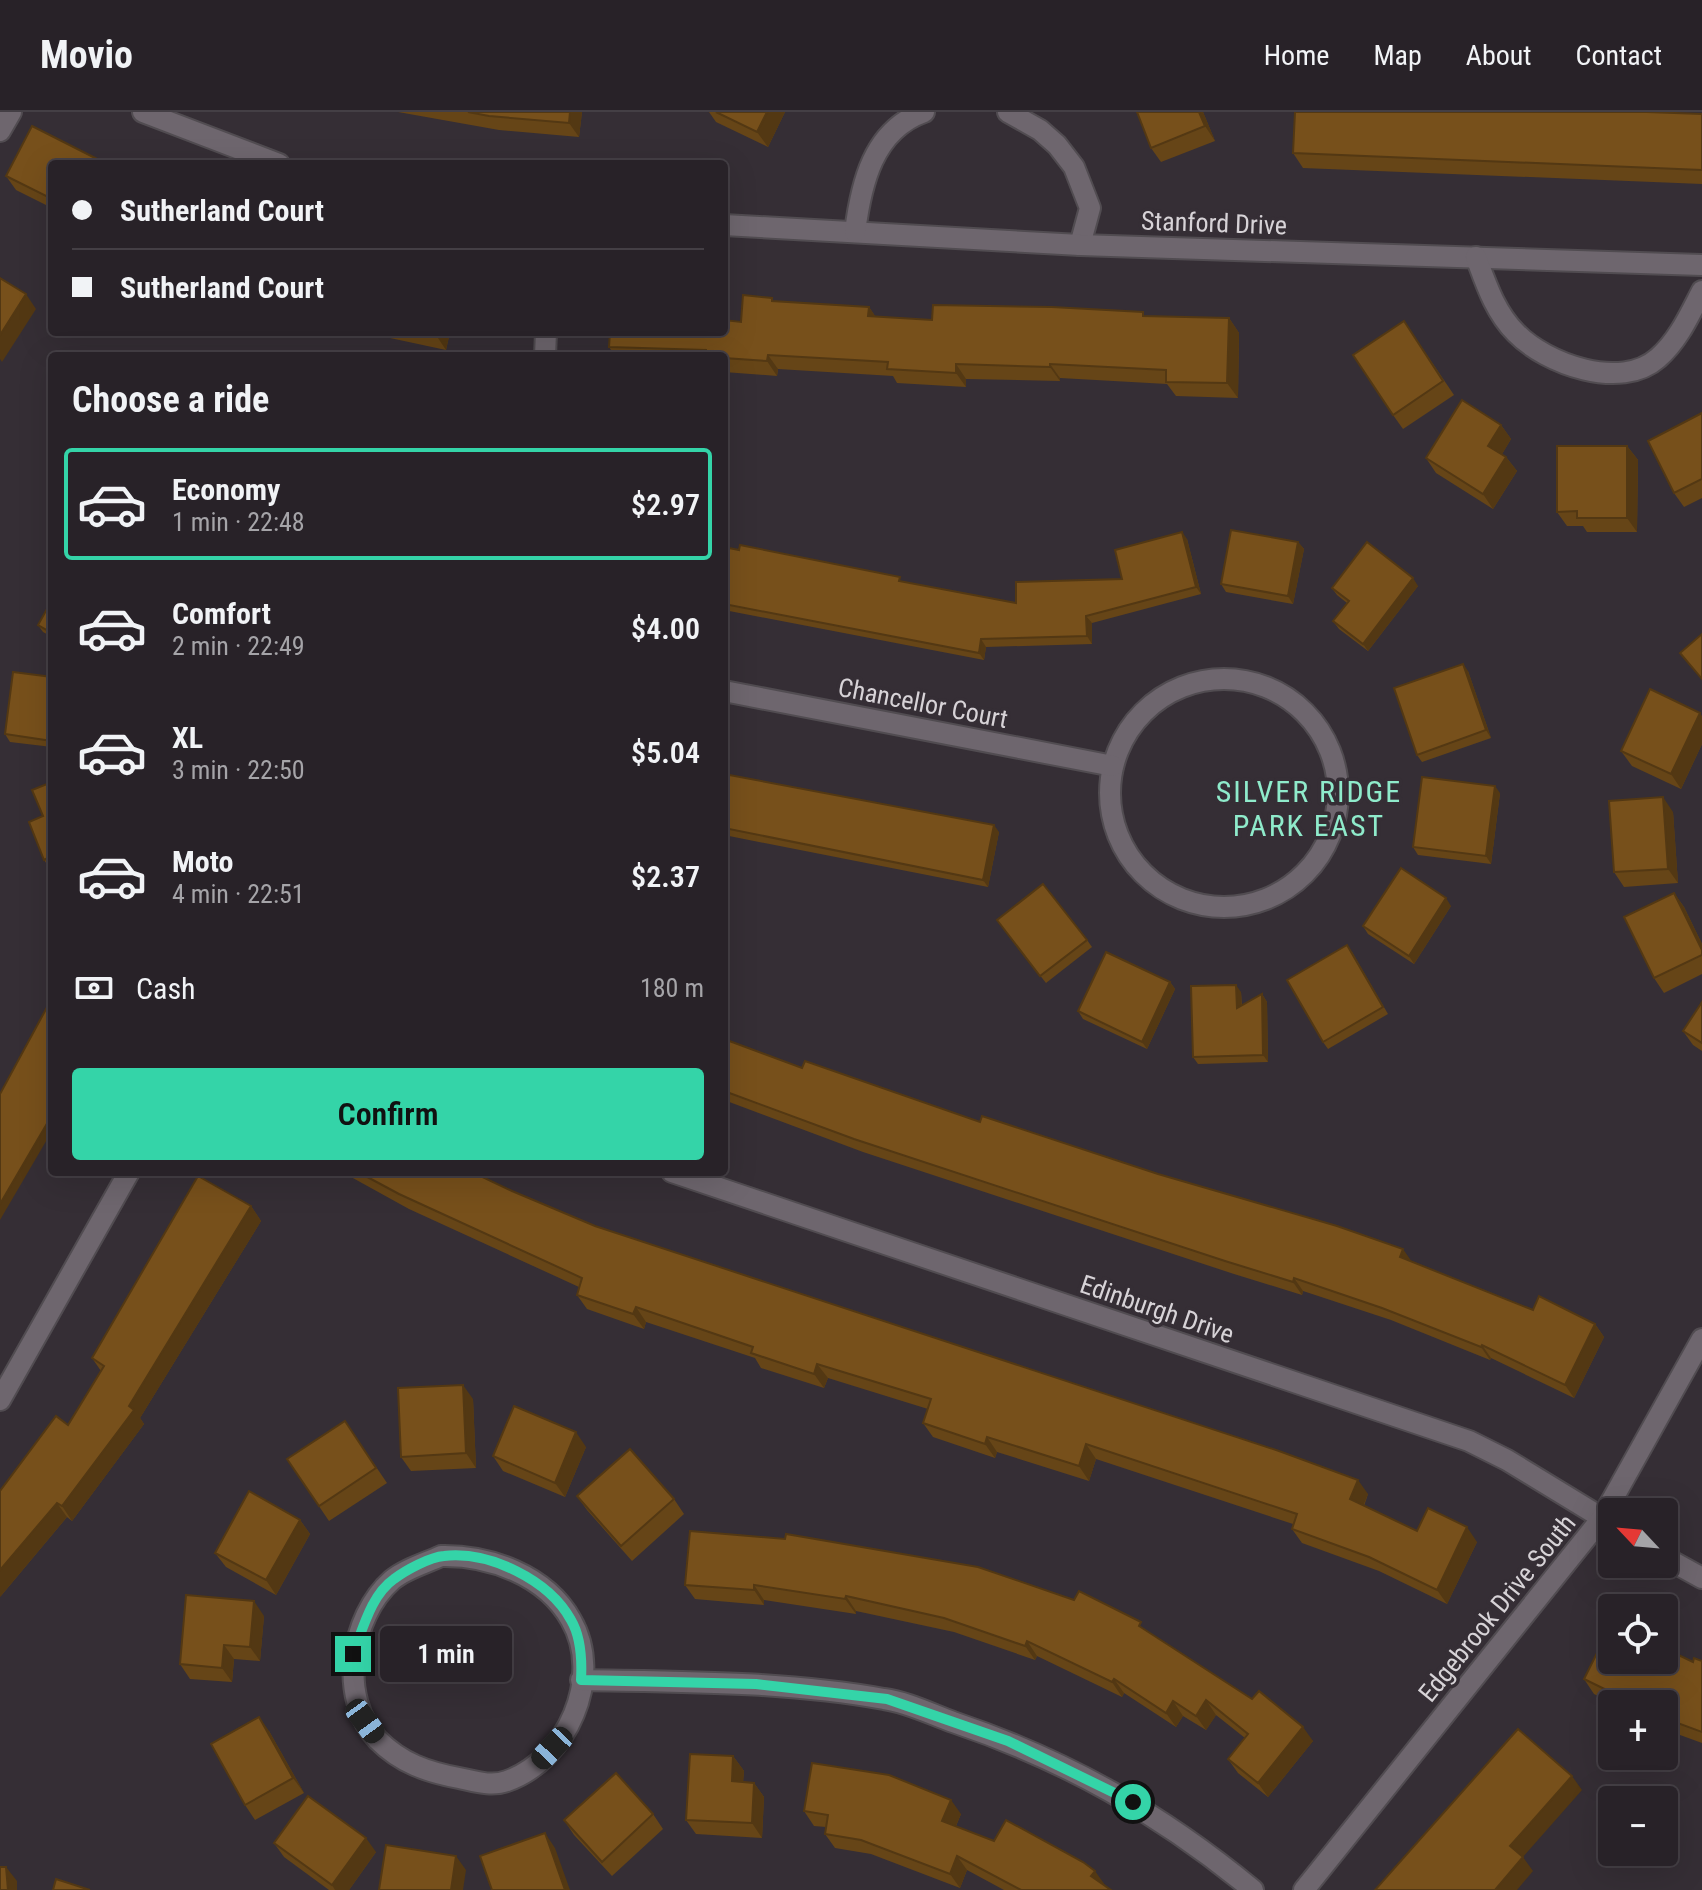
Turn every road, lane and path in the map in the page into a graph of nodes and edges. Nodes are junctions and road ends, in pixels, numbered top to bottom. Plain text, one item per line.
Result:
1 (11, 112) edge
2 (143, 112) edge
3 (924, 112) edge
4 (1008, 112) edge
5 (0, 131) edge
6 (269, 160) edge
7 (728, 225) edge
8 (855, 232) junction
9 (1080, 245) junction
10 (1476, 257) junction
11 (1702, 265) edge
12 (1702, 291) edge
13 (728, 692) edge
14 (1113, 766) junction
15 (127, 1176) edge
16 (684, 1176) edge
17 (1702, 1339) edge
18 (0, 1400) edge
19 (1619, 1498) edge
20 (1598, 1516) edge
21 (1598, 1532) edge
22 (1678, 1565) edge
23 (1702, 1578) edge
24 (581, 1680) junction
25 (1253, 1890) edge
26 (1304, 1890) edge

1 - 5 street
2 - 6 street
3 - 8 street
4 - 9 street
7 - 8 street, Stanford Drive
8 - 9 street, Stanford Drive
9 - 10 street, Stanford Drive
10 - 11 street, Stanford Drive
10 - 12 street
13 - 14 street, Chancellor Court
14 - 14 street
15 - 18 street
16 - 20 street, Edinburgh Drive
17 - 19 street, Edgebrook Drive South
21 - 26 street, Edgebrook Drive South
22 - 23 street
24 - 24 street
24 - 25 street

